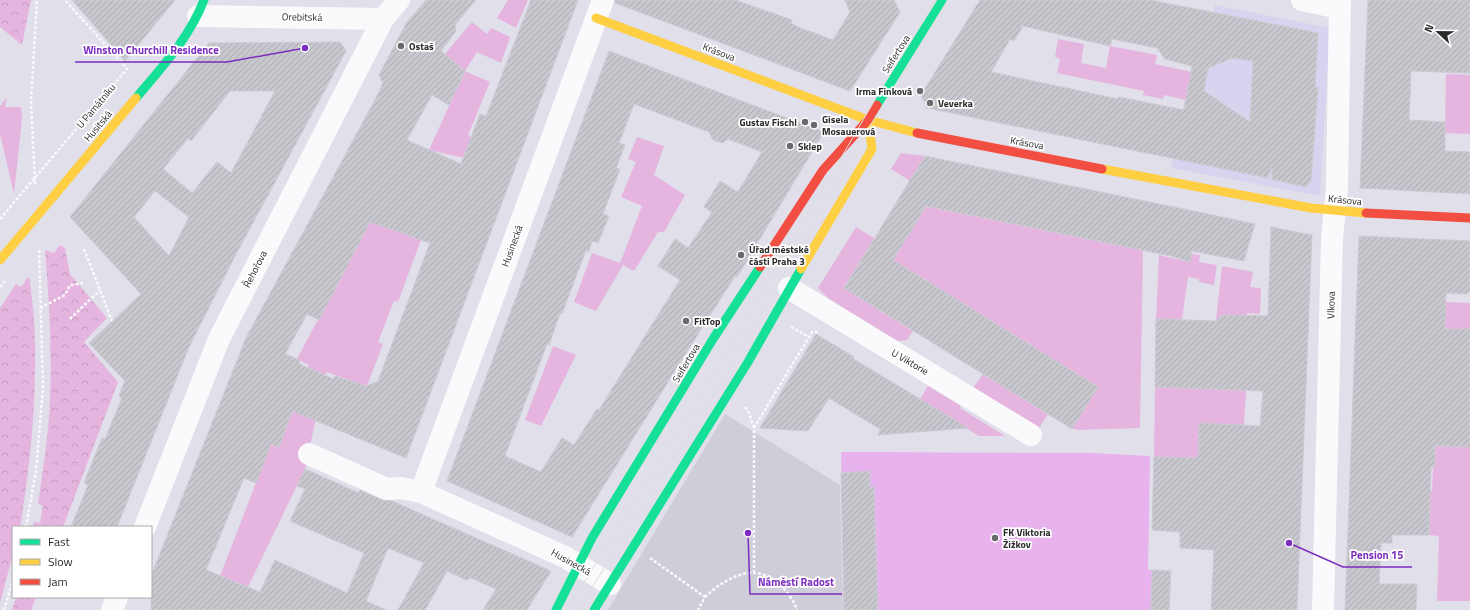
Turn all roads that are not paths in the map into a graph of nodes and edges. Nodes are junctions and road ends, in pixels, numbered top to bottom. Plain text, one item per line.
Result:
1 (399, 0) edge
2 (1302, 0) edge
3 (1340, 4) edge
4 (934, 5) edge
5 (201, 8) edge
6 (600, 9) edge
7 (383, 19) junction
8 (868, 120) junction
9 (1335, 210) junction
10 (1470, 218) edge
11 (0, 260) edge
12 (789, 288) junction
13 (1031, 435) dead end
14 (309, 454) dead end
15 (421, 492) junction
16 (145, 526) edge
17 (579, 566) junction
18 (610, 584) junction
19 (117, 598) edge
20 (112, 610) edge
21 (556, 610) edge
22 (594, 610) edge
23 (1323, 610) edge

1 - 7 street
2 - 3 street
3 - 9 street, Vlkova
4 - 8 street, Seifertova
5 - 7 street, Orebitská
5 - 11 street, Husitská
6 - 8 street, Krásova
6 - 15 street, Husinecká
7 - 16 street, Řehořova
8 - 9 street, Krásova
8 - 12 street
8 - 17 street, Seifertova
9 - 10 street, Krásova
9 - 23 street, Vlkova
12 - 13 street, U Viktorie
12 - 18 street
14 - 15 street, Husinecká
15 - 17 street, Husinecká
17 - 18 street, Husinecká
17 - 21 street, Seifertova
18 - 22 street
19 - 20 street

